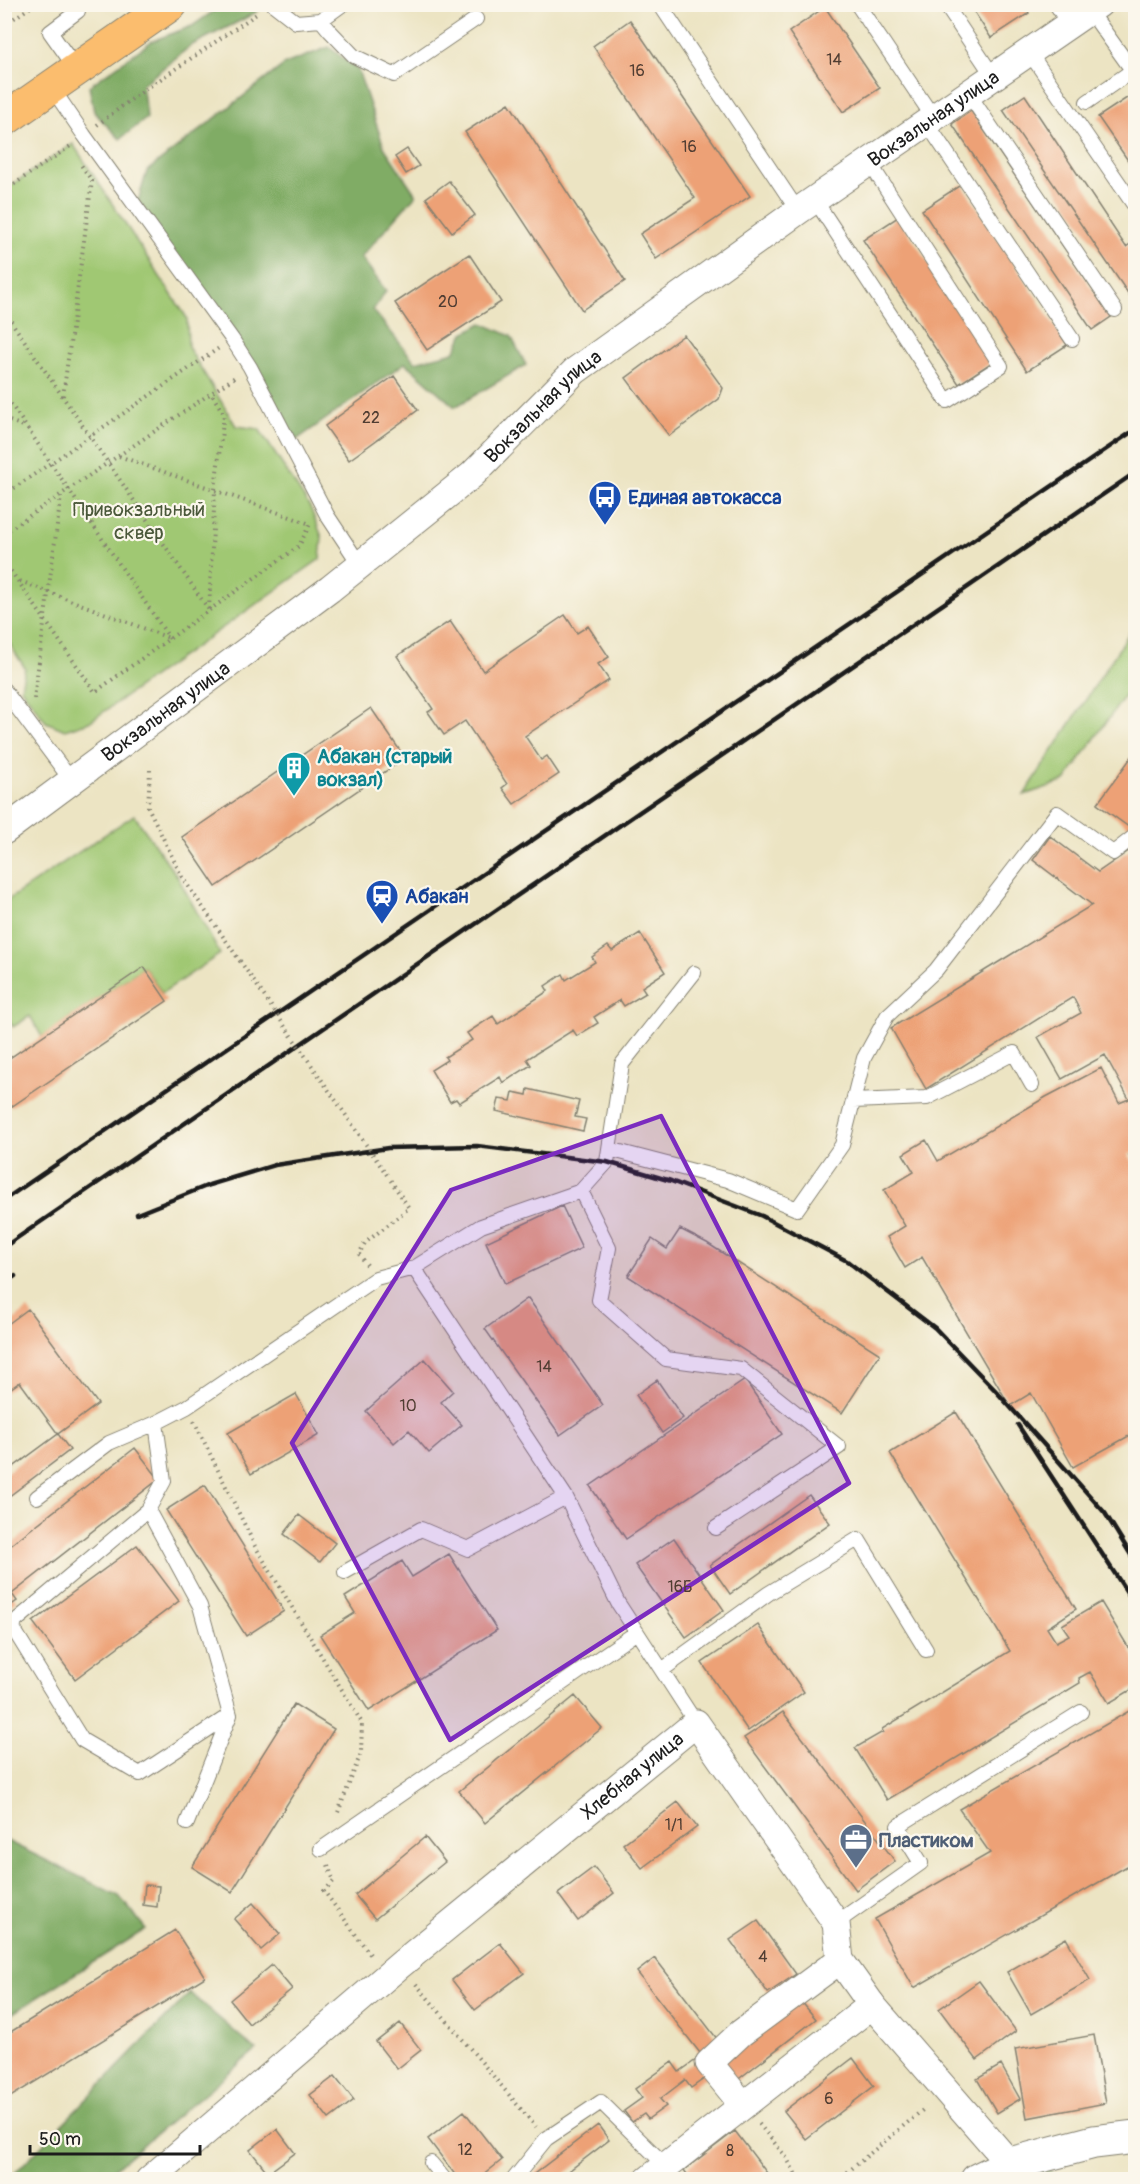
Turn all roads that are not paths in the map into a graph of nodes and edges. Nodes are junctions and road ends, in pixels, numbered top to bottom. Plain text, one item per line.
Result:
1 (171, 4) edge
2 (343, 4) edge
3 (857, 4) edge
4 (945, 4) edge
5 (661, 6) edge
6 (267, 7) edge
7 (78, 11) dead end
8 (1078, 11) edge
9 (476, 19) dead end
10 (321, 20) junction
11 (1029, 52) junction
12 (1134, 69) edge
13 (993, 76) junction
14 (64, 79) junction
15 (968, 93) junction
16 (1087, 102) dead end
17 (4, 120) edge
18 (930, 120) junction
19 (869, 162) junction
20 (1136, 204) edge
21 (806, 205) junction
22 (1115, 310) dead end
23 (1072, 339) dead end
24 (360, 565) junction
25 (4, 690) edge
26 (72, 780) junction
27 (4, 831) edge
28 (1136, 835) edge
29 (694, 973) dead end
30 (1032, 1085) dead end
31 (853, 1101) junction
32 (609, 1149) junction
33 (581, 1191) junction
34 (414, 1268) junction
35 (156, 1423) junction
36 (37, 1497) dead end
37 (566, 1497) junction
38 (148, 1510) junction
39 (716, 1528) dead end
40 (345, 1572) dead end
41 (637, 1632) junction
42 (926, 1650) dead end
43 (662, 1670) junction
44 (1081, 1712) dead end
45 (230, 1715) junction
46 (696, 1723) junction
47 (187, 1822) dead end
48 (321, 1849) road end
49 (836, 1923) junction
50 (840, 1960) junction
51 (872, 2005) junction
52 (743, 2105) junction
53 (1136, 2137) edge
54 (431, 2163) dead end
55 (1010, 2164) junction
56 (657, 2173) edge
57 (149, 2180) edge
58 (445, 2180) edge
59 (513, 2180) edge
60 (977, 2180) edge

1 - 14 main road
2 - 10 lane
3 - 18 lane
4 - 13 lane
5 - 21 lane
6 - 10 lane
7 - 14 lane
8 - 11 street, Вокзальная улица
8 - 12 lane
9 - 10 lane
11 - 13 street, Вокзальная улица
11 - 20 lane
12 - 16 lane
13 - 15 street, Вокзальная улица
14 - 17 main road
14 - 24 lane
15 - 18 street, Вокзальная улица
15 - 22 lane
18 - 19 street, Вокзальная улица
18 - 23 lane
19 - 21 street, Вокзальная улица
19 - 21 lane
21 - 24 street, Вокзальная улица
24 - 26 street, Вокзальная улица
25 - 26 lane
26 - 27 street, Вокзальная улица
28 - 31 lane
29 - 32 lane
30 - 31 lane
31 - 32 lane
32 - 33 lane
33 - 34 lane
33 - 39 lane
34 - 35 lane
34 - 37 lane
35 - 36 lane
35 - 38 lane
37 - 40 lane
37 - 41 lane
38 - 45 lane
38 - 45 lane
41 - 43 lane
41 - 48 lane
42 - 43 lane
43 - 46 lane
44 - 49 lane
45 - 47 lane
46 - 49 street, Хлебная улица
46 - 57 street, Хлебная улица
49 - 50 street, Хлебная улица
50 - 51 street, Хлебная улица
50 - 52 street
51 - 52 street
51 - 55 street, Хлебная улица
52 - 56 street
53 - 55 street
54 - 58 lane
55 - 60 street
56 - 59 lane

